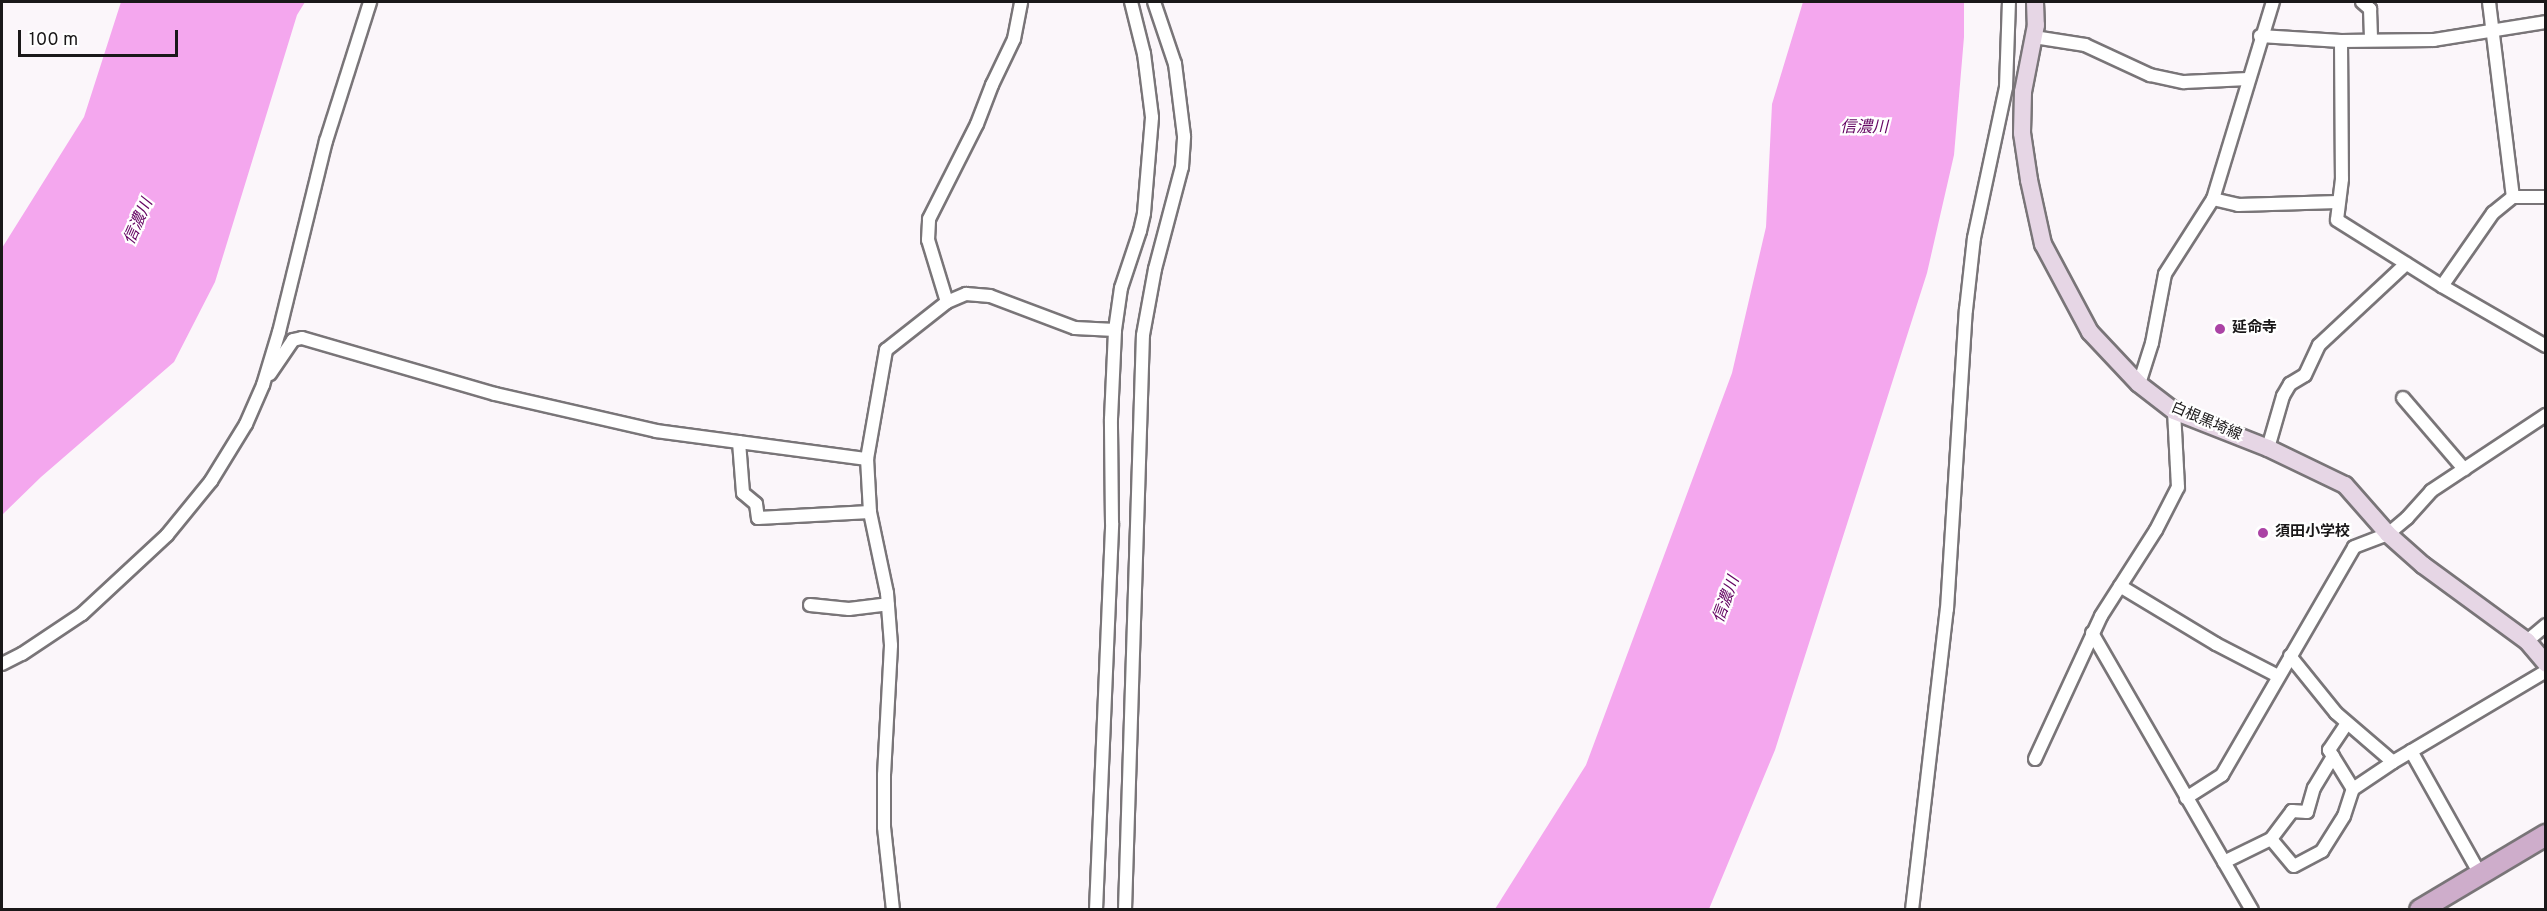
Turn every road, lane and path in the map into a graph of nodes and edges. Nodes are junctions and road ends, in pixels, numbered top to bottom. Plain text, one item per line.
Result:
1 (370, 2) edge
2 (1021, 2) edge
3 (1131, 2) edge
4 (1154, 2) edge
5 (2009, 2) edge
6 (2035, 2) edge
7 (2044, 2) edge
8 (2272, 2) edge
9 (2362, 2) edge
10 (2489, 2) edge
11 (2546, 22) edge
12 (2035, 31) junction
13 (2493, 32) junction
14 (2260, 36) junction
15 (2341, 40) junction
16 (2371, 40) junction
17 (2248, 79) junction
18 (2513, 197) junction
19 (2546, 197) edge
20 (2213, 199) junction
21 (2338, 202) junction
22 (2406, 264) junction
23 (2442, 286) junction
24 (947, 302) junction
25 (1115, 330) junction
26 (2546, 346) edge
27 (2139, 384) junction
28 (263, 385) junction
29 (2403, 398) dead end
30 (2174, 411) junction
31 (2546, 415) edge
32 (739, 442) junction
33 (2268, 448) junction
34 (867, 459) junction
35 (2464, 469) junction
36 (870, 512) junction
37 (2388, 534) junction
38 (2120, 586) junction
39 (888, 604) junction
40 (810, 605) dead end
41 (2546, 625) edge
42 (2092, 633) junction
43 (2527, 641) junction
44 (2290, 656) junction
45 (2, 664) edge
46 (2546, 664) edge
47 (2546, 672) edge
48 (2278, 676) junction
49 (2347, 723) junction
50 (2411, 751) junction
51 (2333, 756) junction
52 (2035, 759) dead end
53 (2393, 762) junction
54 (2353, 789) junction
55 (2186, 798) junction
56 (2546, 835) edge
57 (2271, 839) junction
58 (2224, 862) junction
59 (2480, 874) junction
60 (893, 909) edge
61 (1096, 909) edge
62 (1125, 909) edge
63 (1912, 909) edge
64 (2252, 909) edge
65 (2420, 909) edge

1 - 28 street
2 - 24 street
3 - 25 street
4 - 62 street
5 - 63 street
6 - 12 main road, 白根黒埼線
7 - 12 street
8 - 14 street
9 - 16 street
10 - 13 street
11 - 13 street
12 - 17 street
12 - 27 main road, 白根黒埼線
13 - 16 street
13 - 18 street
14 - 15 street
14 - 17 street
15 - 16 street
15 - 21 street
17 - 20 street
18 - 19 street
18 - 23 street
20 - 21 street
20 - 27 street
21 - 22 street
22 - 23 street
22 - 33 street
23 - 26 street
24 - 25 street
24 - 34 street
25 - 61 street
27 - 30 main road, 白根黒埼線
28 - 32 street
28 - 45 street
29 - 35 street
30 - 33 main road, 白根黒埼線
30 - 38 street
31 - 35 street
32 - 34 street
32 - 36 street
33 - 37 main road, 白根黒埼線
34 - 36 street
35 - 37 street
36 - 39 street
37 - 43 main road, 白根黒埼線
37 - 44 street
38 - 42 street
38 - 48 street
39 - 40 street
39 - 60 street
41 - 43 street
42 - 52 street
42 - 55 street
43 - 46 main road, 白根黒埼線
44 - 48 street
44 - 49 street
47 - 50 street
48 - 55 street
49 - 51 street
49 - 53 street
50 - 53 street
50 - 59 street
51 - 54 street
51 - 57 street
53 - 54 street
54 - 57 street
55 - 58 street
56 - 59 main road
57 - 58 street
58 - 64 street
59 - 65 main road

